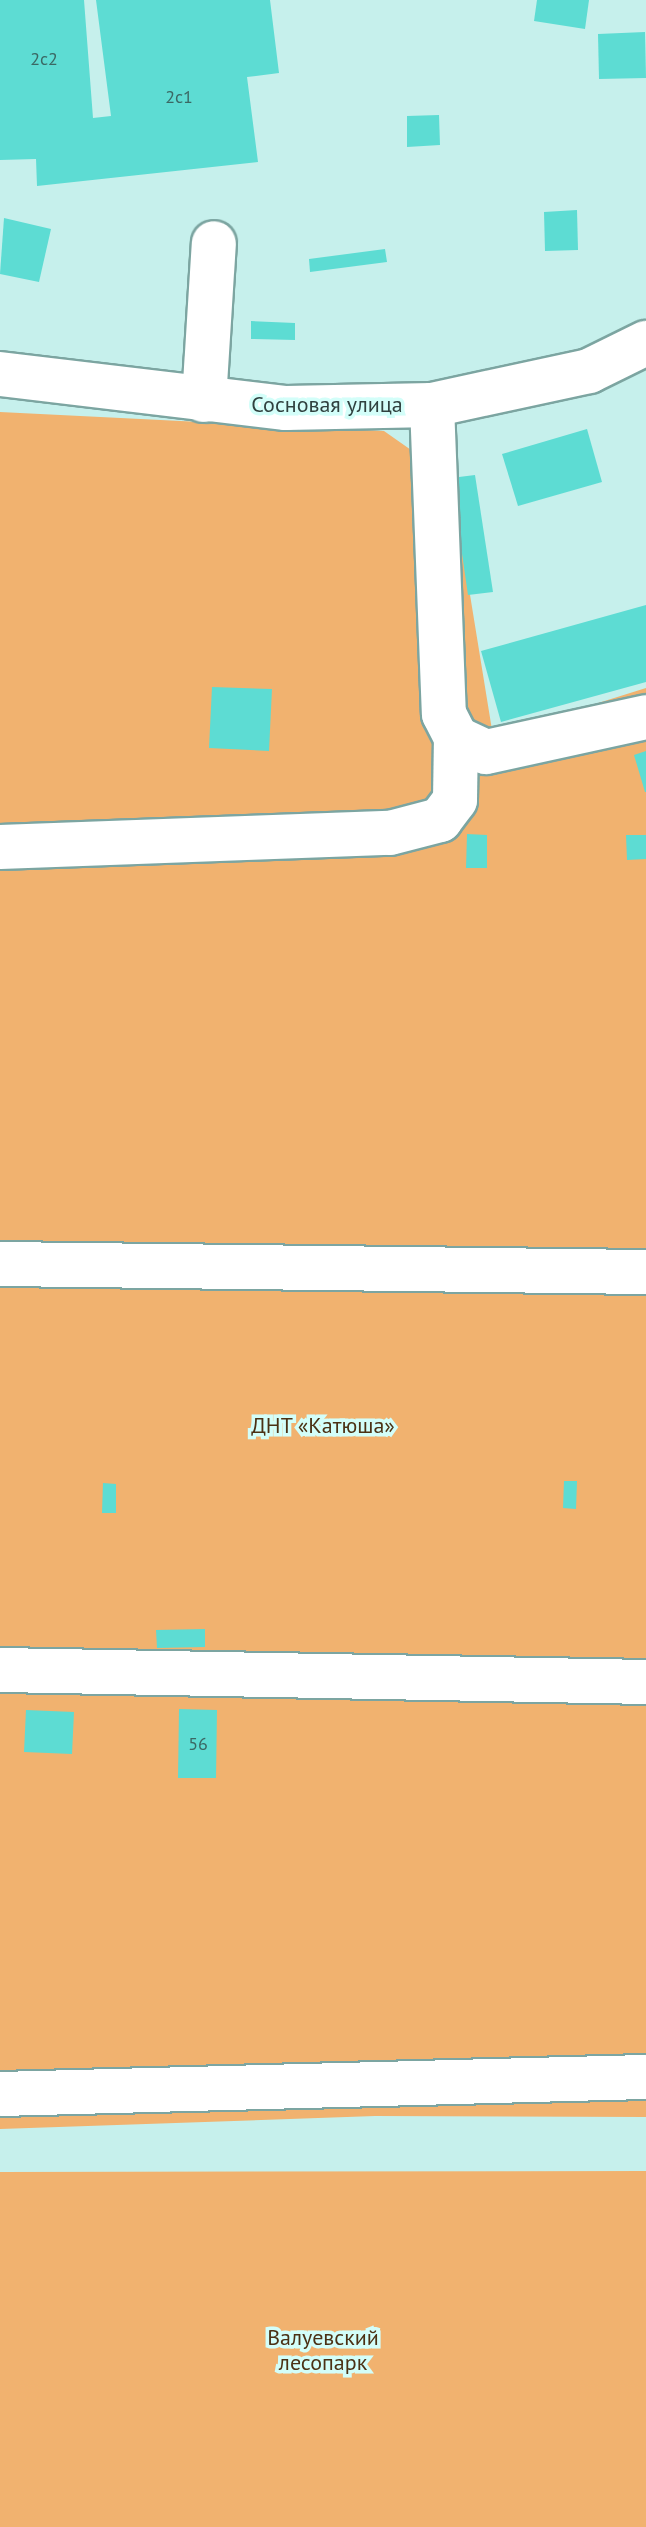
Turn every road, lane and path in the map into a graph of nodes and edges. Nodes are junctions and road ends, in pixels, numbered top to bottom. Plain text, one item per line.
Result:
1 (214, 243) dead end
2 (646, 343) edge
3 (0, 374) edge
4 (204, 400) junction
5 (432, 405) junction
6 (646, 717) edge
7 (456, 738) junction
8 (0, 847) edge
9 (0, 1264) edge
10 (646, 1272) edge
11 (0, 1670) edge
12 (646, 1682) edge
13 (646, 2077) edge
14 (0, 2094) edge

1 - 4 street
2 - 5 street, Сосновая улица
3 - 4 street, Сосновая улица
4 - 5 street, Сосновая улица
5 - 7 street
6 - 7 street
7 - 8 street
9 - 10 street
11 - 12 street
13 - 14 street

